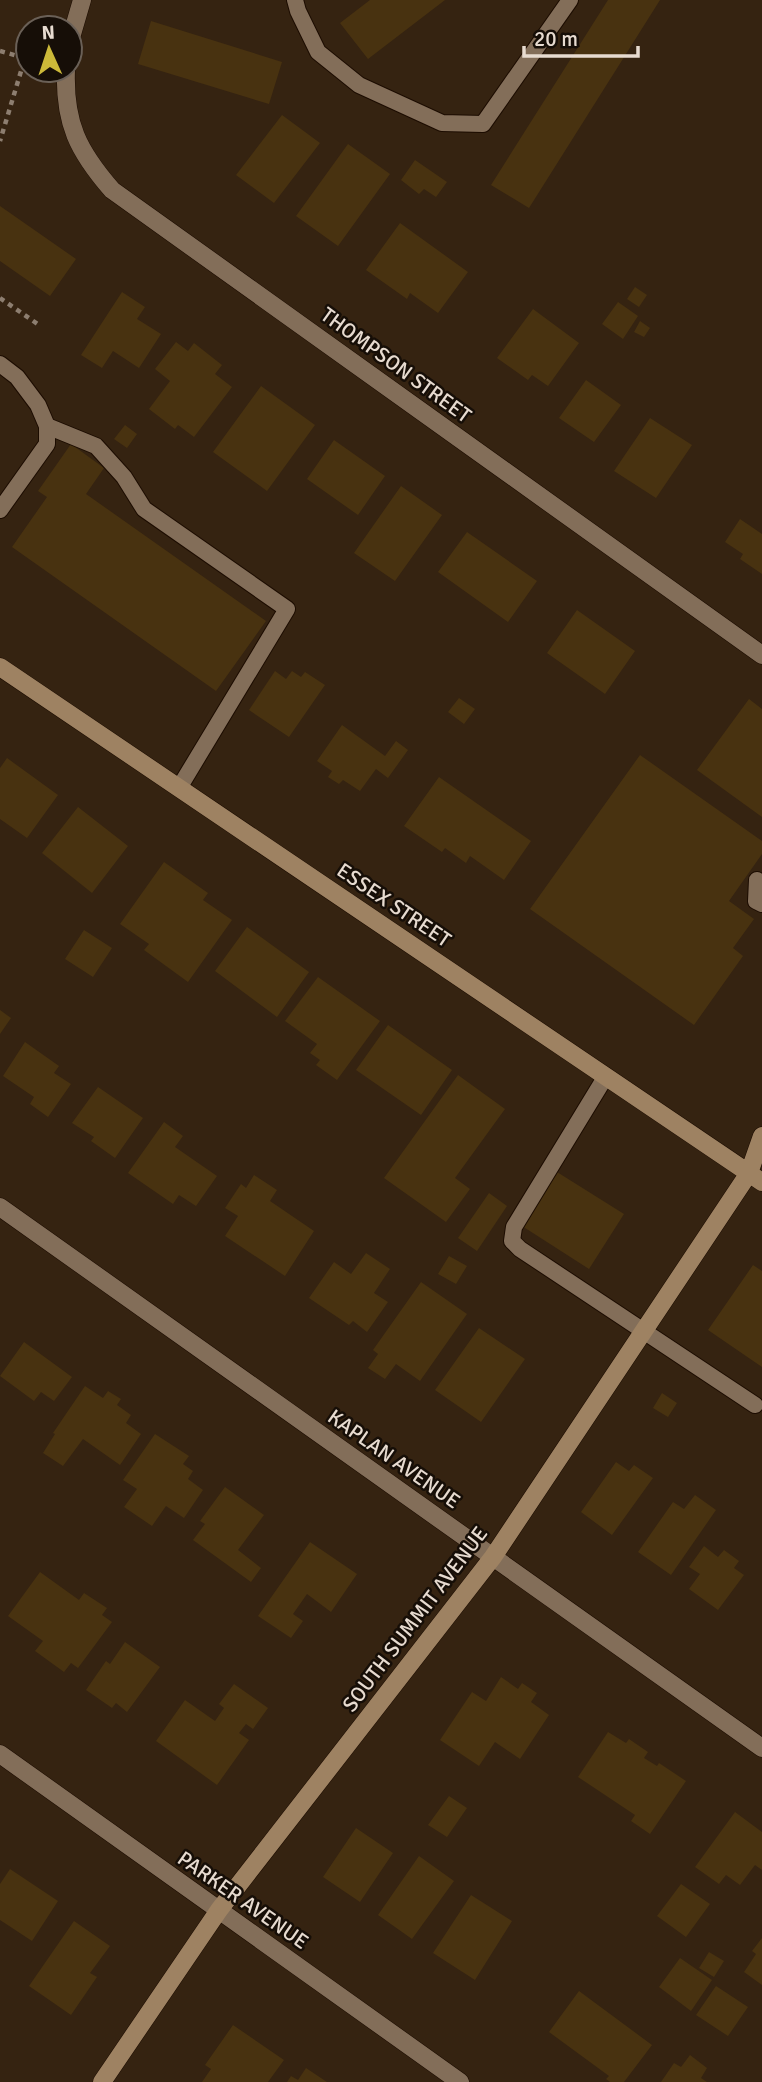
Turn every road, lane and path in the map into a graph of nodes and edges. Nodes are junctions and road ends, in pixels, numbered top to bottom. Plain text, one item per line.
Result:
1 (295, 0) edge
2 (570, 0) edge
3 (0, 51) edge
4 (65, 84) edge
5 (0, 141) edge
6 (0, 298) edge
7 (39, 325) dead end
8 (0, 365) edge
9 (47, 426) junction
10 (0, 510) edge
11 (762, 655) edge
12 (0, 667) edge
13 (179, 788) junction
14 (755, 878) edge
15 (762, 904) edge
16 (607, 1076) junction
17 (762, 1136) edge
18 (756, 1177) edge
19 (0, 1208) edge
20 (643, 1331) junction
21 (755, 1405) dead end
22 (493, 1557) junction
23 (762, 1748) edge
24 (0, 1754) edge
25 (219, 1910) junction
26 (102, 2082) edge
27 (460, 2082) edge

1 - 2 lane
3 - 5 path
4 - 11 street, THOMPSON STREET
6 - 7 path
8 - 9 lane
9 - 10 lane
9 - 13 lane
12 - 13 street, ESSEX STREET
13 - 16 street, ESSEX STREET
14 - 15 lane
16 - 18 street, ESSEX STREET
16 - 20 lane
17 - 18 street, SOUTH SUMMIT AVENUE
18 - 20 street, SOUTH SUMMIT AVENUE
19 - 22 street, KAPLAN AVENUE
20 - 21 lane
20 - 22 street, SOUTH SUMMIT AVENUE
22 - 23 street, KAPLAN AVENUE
22 - 25 street, SOUTH SUMMIT AVENUE
24 - 25 street, PARKER AVENUE
25 - 26 street, SOUTH SUMMIT AVENUE
25 - 27 street, PARKER AVENUE

